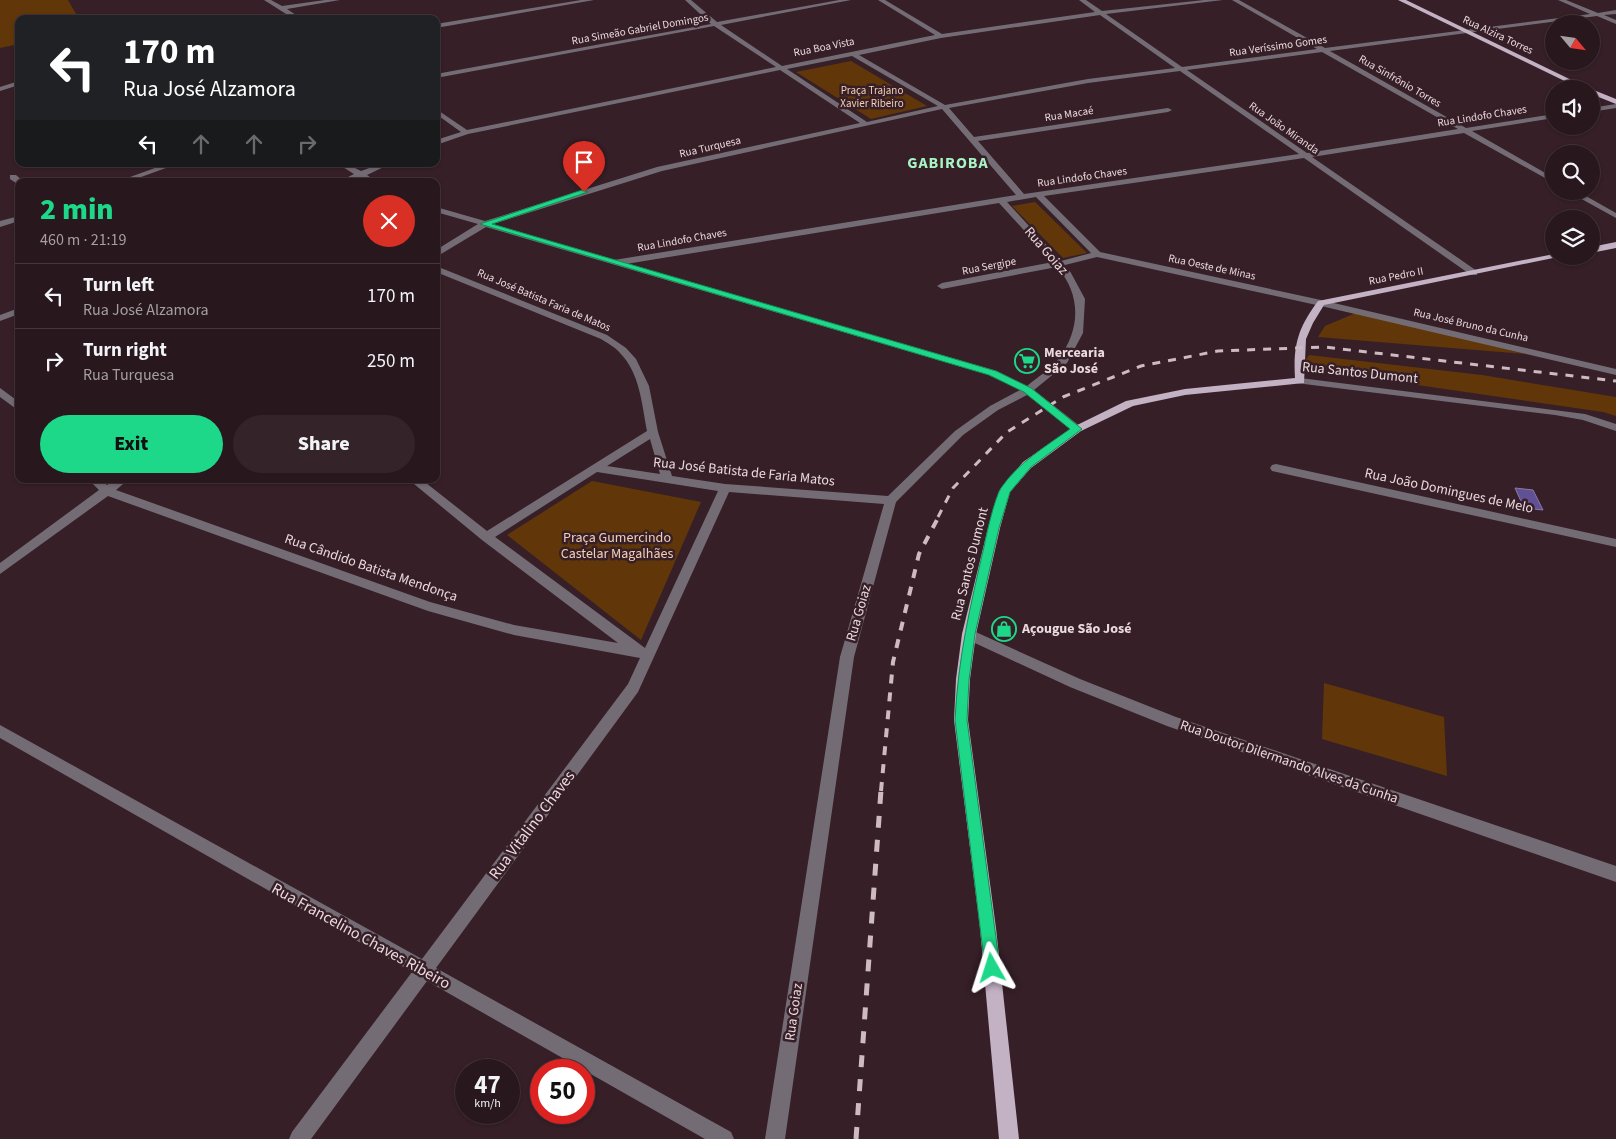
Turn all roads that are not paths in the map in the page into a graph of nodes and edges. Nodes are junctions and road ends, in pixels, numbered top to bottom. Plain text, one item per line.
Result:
1 (267, 0) edge
2 (337, 0) edge
3 (591, 0) edge
4 (688, 0) edge
5 (848, 0) edge
6 (881, 0) edge
7 (1082, 0) edge
8 (1220, 0) edge
9 (1235, 0) edge
10 (1401, 0) edge
11 (1561, 0) edge
12 (283, 8) junction
13 (1616, 12) edge
14 (1101, 14) junction
15 (1597, 14) junction
16 (293, 15) edge
17 (1616, 22) edge
18 (440, 25) edge
19 (716, 25) junction
20 (1468, 32) junction
21 (941, 36) junction
22 (1322, 50) junction
23 (853, 54) junction
24 (780, 68) junction
25 (1180, 69) junction
26 (440, 75) edge
27 (1568, 80) edge
28 (15, 84) edge
29 (0, 89) edge
30 (1600, 96) edge
31 (1616, 104) edge
32 (944, 107) junction
33 (1600, 108) edge
34 (1168, 110) dead end
35 (440, 114) edge
36 (1545, 118) edge
37 (867, 125) junction
38 (1464, 131) junction
39 (466, 132) junction
40 (972, 140) junction
41 (440, 141) edge
42 (1304, 156) junction
43 (164, 167) edge
44 (347, 167) edge
45 (379, 167) edge
46 (360, 175) junction
47 (1545, 176) edge
48 (132, 178) edge
49 (352, 178) edge
50 (366, 178) edge
51 (1038, 195) junction
52 (1022, 197) junction
53 (1001, 200) junction
54 (1588, 200) edge
55 (440, 209) edge
56 (1616, 216) edge
57 (15, 219) edge
58 (0, 224) edge
59 (484, 224) junction
60 (1616, 245) edge
61 (1600, 248) edge
62 (440, 252) edge
63 (1097, 254) junction
64 (1545, 259) edge
65 (614, 263) junction
66 (1058, 264) junction
67 (440, 271) edge
68 (1474, 273) junction
69 (942, 286) dead end
70 (1321, 302) junction
71 (15, 312) edge
72 (0, 318) edge
73 (1616, 372) edge
74 (1300, 381) junction
75 (1028, 390) junction
76 (0, 391) edge
77 (15, 404) edge
78 (1616, 428) edge
79 (1077, 429) junction
80 (653, 432) junction
81 (594, 468) junction
82 (1276, 468) dead end
83 (667, 480) junction
84 (98, 483) edge
85 (117, 483) edge
86 (419, 483) edge
87 (725, 488) junction
88 (106, 491) junction
89 (892, 500) junction
90 (486, 537) junction
91 (1616, 543) edge
92 (0, 569) edge
93 (969, 634) junction
94 (646, 654) junction
95 (0, 731) edge
96 (1616, 874) edge
97 (423, 971) junction
98 (300, 1139) edge
99 (724, 1139) edge
100 (775, 1139) edge
101 (1009, 1139) edge

1 - 12 street
2 - 12 street
3 - 18 street
4 - 19 street
5 - 19 street, Rua Simeão Gabriel Domingos
6 - 21 street
7 - 14 street, Rua João Miranda
8 - 14 street, Rua Boa Vista
9 - 22 street, Rua Sinfrônio Torres
10 - 20 main road, Rua Alzira Torres
11 - 15 street
12 - 16 street
13 - 15 street, Rua Veríssimo Gomes
14 - 21 street, Rua Boa Vista
14 - 25 street, Rua João Miranda
15 - 17 street
15 - 20 street, Rua Veríssimo Gomes
19 - 24 street
19 - 26 street, Rua Simeão Gabriel Domingos
20 - 22 street, Rua Veríssimo Gomes
20 - 27 main road, Rua Alzira Torres
21 - 23 street, Rua Boa Vista
22 - 25 street, Rua Veríssimo Gomes
22 - 38 street, Rua Sinfrônio Torres
23 - 24 street, Rua Boa Vista
23 - 32 street
24 - 37 street
24 - 39 street, Rua Boa Vista
25 - 32 street, Rua Veríssimo Gomes
25 - 42 street, Rua João Miranda
28 - 29 street
30 - 31 main road
31 - 33 street
32 - 37 street, Rua Turquesa
32 - 40 street
34 - 40 street, Rua Macaé
35 - 39 street
36 - 38 street, Rua Lindofo Chaves
37 - 59 street, Rua Turquesa
38 - 42 street, Rua Lindofo Chaves
38 - 47 street, Rua Sinfrônio Torres
39 - 41 street, Rua Boa Vista
40 - 52 street
42 - 51 street, Rua Lindofo Chaves
42 - 68 street, Rua João Miranda
43 - 48 street
44 - 46 street
45 - 46 street
46 - 49 street
46 - 50 street
51 - 52 street, Rua Lindofo Chaves
51 - 63 street
52 - 53 street, Rua Lindofo Chaves
53 - 65 street, Rua Lindofo Chaves
53 - 66 street, Rua Goiaz
54 - 56 street
55 - 59 street
57 - 58 street
59 - 62 street, Rua Turquesa
59 - 65 street
60 - 61 main road
63 - 66 street, Rua Sergipe
63 - 70 street, Rua Oeste de Minas
64 - 68 main road, Rua Pedro II
65 - 75 street
66 - 69 street, Rua Sergipe
66 - 75 street, Rua Goiaz
67 - 80 street, Rua José Batista Faria de Matos
68 - 70 main road, Rua Pedro II
70 - 73 street, Rua José Bruno da Cunha
70 - 74 main road
71 - 72 street
74 - 78 street, Rua Santos Dumont
74 - 79 main road, Rua Santos Dumont
75 - 79 street
75 - 89 street, Rua Goiaz
76 - 77 street
79 - 93 main road, Rua Santos Dumont
80 - 81 street
80 - 83 street, Rua José Batista Faria de Matos
81 - 83 street, Rua José Batista de Faria Matos
81 - 90 street
82 - 91 street, Rua João Domingues de Melo
83 - 87 street, Rua José Batista de Faria Matos
84 - 88 street, Rua Cândido Batista Mendonça
85 - 88 street
86 - 90 street
87 - 89 street, Rua José Batista de Faria Matos
87 - 94 street, Rua Vitalino Chaves
88 - 92 street
88 - 94 street, Rua Cândido Batista Mendonça
89 - 100 street, Rua Goiaz
90 - 94 street
93 - 96 street, Rua Doutor Dilermando Alves da Cunha
93 - 101 main road, Rua Santos Dumont
94 - 97 street, Rua Vitalino Chaves
95 - 97 street, Rua Francelino Chaves Ribeiro
97 - 98 street, Rua Vitalino Chaves
97 - 99 street, Rua Francelino Chaves Ribeiro

